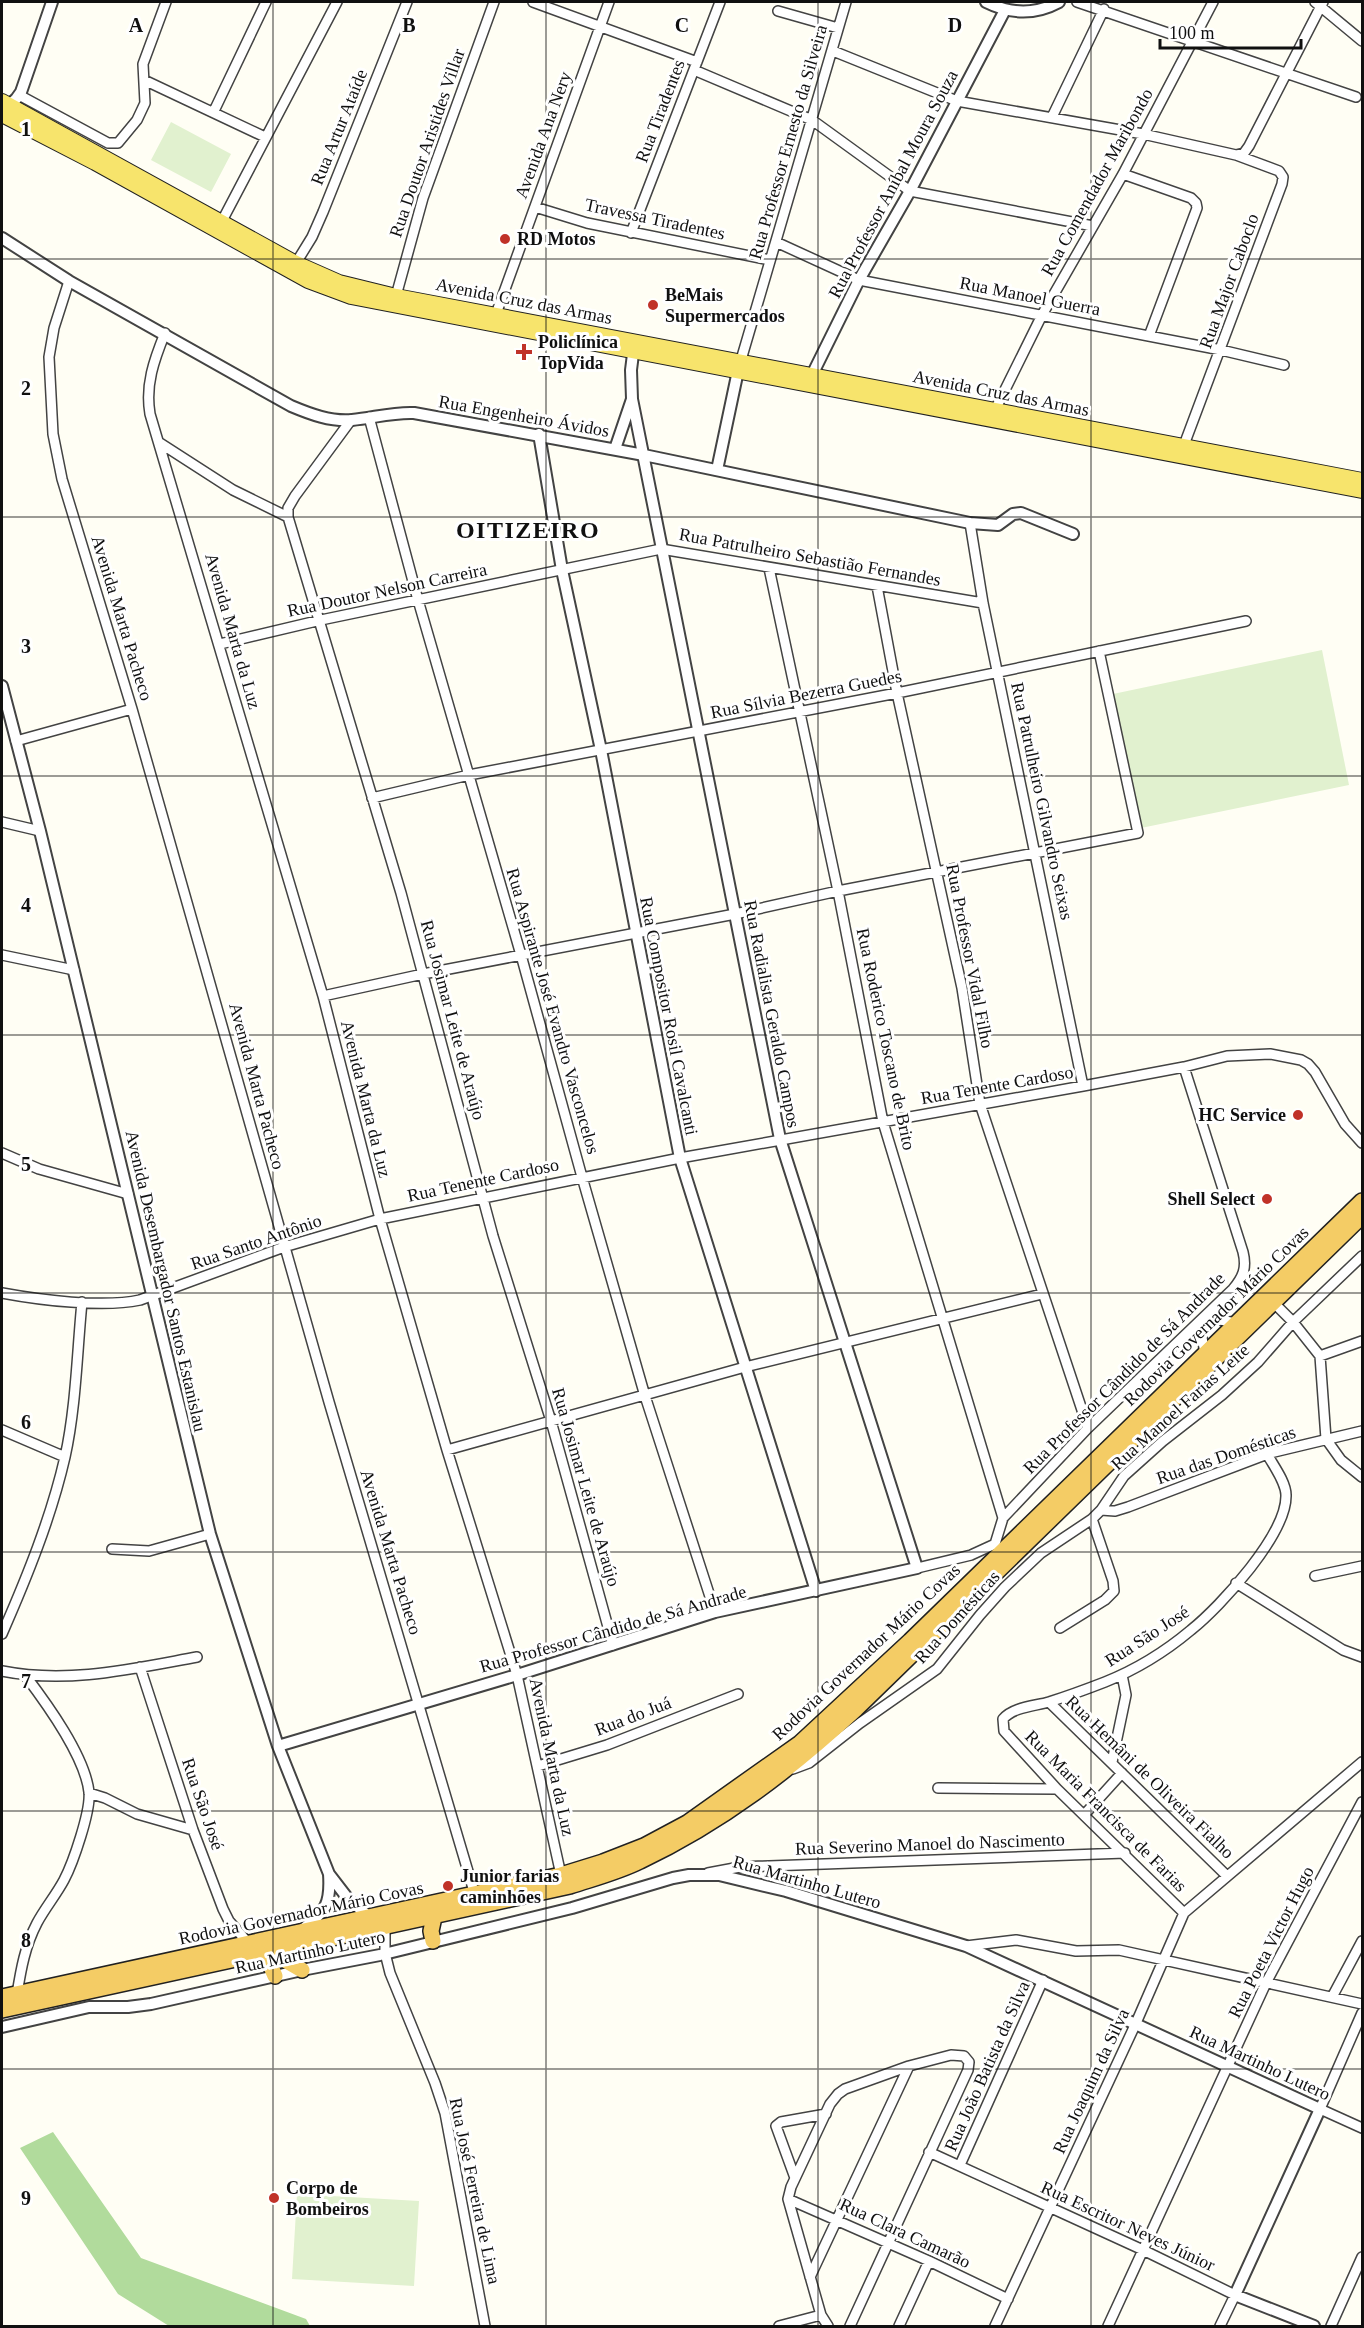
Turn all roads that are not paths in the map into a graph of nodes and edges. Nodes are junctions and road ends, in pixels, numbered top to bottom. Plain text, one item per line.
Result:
1 (52, 2) edge
2 (166, 2) edge
3 (266, 2) edge
4 (336, 2) edge
5 (407, 2) edge
6 (494, 2) edge
7 (532, 2) edge
8 (609, 2) edge
9 (720, 2) edge
10 (846, 2) edge
11 (986, 2) edge
12 (1059, 2) edge
13 (1077, 2) edge
14 (1214, 2) edge
15 (1320, 3) edge
16 (1104, 9) junction
17 (778, 10) dead end
18 (1005, 10) junction
19 (599, 28) junction
20 (838, 28) junction
21 (1362, 40) edge
22 (1193, 41) junction
23 (833, 51) junction
24 (695, 66) junction
25 (1286, 75) junction
26 (144, 80) junction
27 (1356, 97) dead end
28 (957, 101) junction
29 (6, 105) edge
30 (214, 111) junction
31 (1052, 117) junction
32 (812, 120) junction
33 (1143, 134) junction
34 (265, 137) junction
35 (1236, 155) junction
36 (1123, 174) junction
37 (910, 191) junction
38 (535, 207) junction
39 (222, 221) junction
40 (1093, 226) junction
41 (631, 233) junction
42 (2, 238) edge
43 (776, 242) junction
44 (770, 260) junction
45 (296, 263) junction
46 (69, 280) junction
47 (859, 280) junction
48 (396, 296) junction
49 (496, 314) junction
50 (1042, 315) junction
51 (165, 333) junction
52 (1149, 336) junction
53 (634, 346) junction
54 (1221, 350) junction
55 (1284, 365) dead end
56 (739, 366) junction
57 (812, 375) junction
58 (632, 399) junction
59 (995, 410) junction
60 (369, 417) junction
61 (351, 420) junction
62 (539, 434) junction
63 (160, 443) junction
64 (1184, 446) junction
65 (615, 449) junction
66 (644, 455) junction
67 (717, 470) junction
68 (1362, 480) edge
69 (1362, 491) edge
70 (288, 516) junction
71 (970, 523) junction
72 (1073, 534) dead end
73 (662, 549) junction
74 (769, 568) junction
75 (562, 570) junction
76 (877, 586) junction
77 (418, 600) junction
78 (983, 603) junction
79 (321, 620) junction
80 (1246, 621) dead end
81 (220, 644) junction
82 (1099, 651) junction
83 (998, 672) junction
84 (2, 686) edge
85 (897, 693) junction
86 (4, 704) edge
87 (132, 709) junction
88 (799, 711) junction
89 (699, 732) junction
90 (16, 741) junction
91 (601, 750) junction
92 (469, 775) junction
93 (372, 798) junction
94 (2, 822) edge
95 (40, 831) junction
96 (1036, 853) junction
97 (937, 872) junction
98 (838, 891) junction
99 (735, 914) junction
100 (635, 933) junction
101 (2, 955) edge
102 (521, 955) junction
103 (74, 970) junction
104 (423, 974) junction
105 (323, 996) junction
106 (1184, 1067) junction
107 (1083, 1086) junction
108 (980, 1104) junction
109 (883, 1122) junction
110 (780, 1139) junction
111 (1362, 1143) edge
112 (2, 1153) edge
113 (680, 1158) junction
114 (582, 1177) junction
115 (128, 1194) junction
116 (484, 1196) junction
117 (1362, 1201) edge
118 (1362, 1216) edge
119 (380, 1219) junction
120 (284, 1247) junction
121 (1362, 1257) edge
122 (2, 1293) edge
123 (1042, 1294) junction
124 (152, 1295) junction
125 (82, 1302) junction
126 (1274, 1303) junction
127 (944, 1318) junction
128 (1201, 1319) junction
129 (1293, 1322) junction
130 (1236, 1323) junction
131 (1362, 1341) edge
132 (845, 1344) junction
133 (1206, 1353) junction
134 (1320, 1356) junction
135 (745, 1367) junction
136 (645, 1396) junction
137 (551, 1421) junction
138 (1088, 1428) junction
139 (2, 1430) edge
140 (1362, 1431) edge
141 (1136, 1438) junction
142 (1326, 1439) junction
143 (447, 1449) junction
144 (1149, 1453) junction
145 (1267, 1454) junction
146 (65, 1457) junction
147 (1362, 1477) edge
148 (1101, 1510) junction
149 (1003, 1518) junction
150 (1092, 1519) junction
151 (210, 1534) junction
152 (998, 1548) junction
153 (112, 1549) dead end
154 (1362, 1566) edge
155 (917, 1568) junction
156 (1315, 1576) dead end
157 (1236, 1583) junction
158 (816, 1591) junction
159 (715, 1612) junction
160 (1060, 1628) dead end
161 (2, 1634) edge
162 (613, 1645) junction
163 (196, 1657) dead end
164 (1362, 1657) edge
165 (140, 1667) junction
166 (2, 1671) edge
167 (25, 1675) junction
168 (517, 1675) junction
169 (1122, 1675) junction
170 (738, 1694) dead end
171 (1049, 1702) junction
172 (419, 1703) junction
173 (1004, 1731) joint
174 (278, 1746) junction
175 (1112, 1762) junction
176 (1362, 1762) edge
177 (538, 1766) junction
178 (784, 1771) junction
179 (1122, 1773) junction
180 (938, 1788) dead end
181 (1057, 1789) junction
182 (89, 1793) junction
183 (1362, 1802) edge
184 (1084, 1815) junction
185 (193, 1830) junction
186 (1125, 1853) junction
187 (329, 1874) junction
188 (702, 1874) junction
189 (561, 1875) junction
190 (1227, 1876) junction
191 (475, 1895) junction
192 (1184, 1913) junction
193 (435, 1917) junction
194 (371, 1918) junction
195 (385, 1927) junction
196 (294, 1935) junction
197 (433, 1941) junction
198 (1362, 1941) edge
199 (249, 1944) junction
200 (966, 1946) junction
201 (268, 1952) junction
202 (385, 1953) junction
203 (1164, 1960) junction
204 (302, 1970) junction
205 (275, 1976) junction
206 (1043, 1980) junction
207 (1266, 1983) junction
208 (17, 1994) junction
209 (2, 1997) edge
210 (1332, 1997) junction
211 (1362, 2004) edge
212 (2, 2010) edge
213 (1362, 2013) edge
214 (1136, 2023) junction
215 (2, 2027) edge
216 (909, 2066) junction
217 (1228, 2066) junction
218 (1320, 2109) junction
219 (826, 2114) junction
220 (1362, 2128) edge
221 (929, 2152) junction
222 (960, 2165) junction
223 (795, 2178) junction
224 (788, 2199) junction
225 (1050, 2207) junction
226 (837, 2220) junction
227 (888, 2243) junction
228 (1143, 2250) junction
229 (1362, 2257) edge
230 (929, 2261) junction
231 (810, 2277) junction
232 (1234, 2295) junction
233 (1008, 2300) junction
234 (824, 2321) edge
235 (485, 2326) edge
236 (779, 2326) edge
237 (850, 2326) edge
238 (899, 2326) edge
239 (995, 2326) edge
240 (1108, 2326) edge
241 (1220, 2326) edge
242 (1314, 2326) edge
243 (1331, 2326) edge

1 - 29 street
2 - 26 street
3 - 30 street
4 - 34 street
5 - 45 street, Rua Artur Ataíde
6 - 48 street, Rua Doutor Aristides Villar
7 - 19 street
8 - 19 street, Avenida Ana Nery
9 - 24 street, Rua Tiradentes
10 - 20 street, Rua Professor Ernesto da Silveira
11 - 18 street
12 - 18 street
13 - 16 street
14 - 22 street, Rua Comendador Maribondo
15 - 21 street
15 - 25 street
16 - 22 street
16 - 31 street
17 - 20 street
18 - 28 street, Rua Professor Aníbal Moura Souza
19 - 24 street
19 - 38 street, Avenida Ana Nery
20 - 23 street, Rua Professor Ernesto da Silveira
22 - 25 street
22 - 33 street, Rua Comendador Maribondo
23 - 28 street
23 - 32 street, Rua Professor Ernesto da Silveira
24 - 32 street
24 - 41 street, Rua Tiradentes
25 - 27 street
25 - 35 street
26 - 29 street
26 - 30 street
28 - 31 street
28 - 37 street, Rua Professor Aníbal Moura Souza
29 - 39 main road, Avenida Cruz das Armas
29 - 53 main road, Avenida Cruz das Armas
30 - 34 street
31 - 33 street
32 - 37 street
32 - 43 street, Rua Professor Ernesto da Silveira
33 - 35 street
33 - 36 street, Rua Comendador Maribondo
34 - 39 street
35 - 54 street, Rua Major Caboclo
36 - 40 street, Rua Comendador Maribondo
36 - 52 street
37 - 40 street
37 - 47 street, Rua Professor Aníbal Moura Souza
38 - 41 street, Travessa Tiradentes
38 - 49 street, Avenida Ana Nery
39 - 45 main road, Avenida Cruz das Armas
40 - 50 street, Rua Comendador Maribondo
41 - 44 street, Travessa Tiradentes
42 - 46 street, Rua Engenheiro Ávidos
43 - 44 street, Rua Professor Ernesto da Silveira
43 - 47 street, Rua Manoel Guerra
44 - 56 street, Rua Professor Ernesto da Silveira
45 - 48 main road, Avenida Cruz das Armas
46 - 51 street, Rua Engenheiro Ávidos
46 - 87 street, Avenida Marta Pacheco
47 - 50 street, Rua Manoel Guerra
47 - 57 street, Rua Professor Aníbal Moura Souza
48 - 49 main road, Avenida Cruz das Armas
49 - 53 main road, Avenida Cruz das Armas
50 - 52 street, Rua Manoel Guerra
50 - 59 street, Rua Comendador Maribondo
51 - 61 street, Rua Engenheiro Ávidos
51 - 63 street, Avenida Marta da Luz
52 - 54 street, Rua Manoel Guerra
53 - 56 main road, Avenida Cruz das Armas
53 - 58 street
54 - 55 street, Rua Manoel Guerra
54 - 64 street, Rua Major Caboclo
56 - 57 main road, Avenida Cruz das Armas
56 - 67 street
56 - 69 main road, Avenida Cruz das Armas
57 - 59 main road, Avenida Cruz das Armas
58 - 65 street
58 - 66 street, Rua Radialista Geraldo Campos
59 - 64 main road, Avenida Cruz das Armas
60 - 61 street, Rua Engenheiro Ávidos
60 - 62 street, Rua Engenheiro Ávidos
60 - 77 street, Rua Aspirante José Evandro Vasconcelos
61 - 70 street
62 - 65 street, Rua Engenheiro Ávidos
62 - 75 street, Rua Compositor Rosil Cavalcanti
63 - 70 street
63 - 81 street, Avenida Marta da Luz
64 - 68 main road, Avenida Cruz das Armas
65 - 66 street, Rua Engenheiro Ávidos
66 - 67 street, Rua Engenheiro Ávidos
66 - 73 street, Rua Radialista Geraldo Campos
67 - 71 street, Rua Engenheiro Ávidos
70 - 79 street, Rua Josimar Leite de Araújo
71 - 72 street, Rua Engenheiro Ávidos
71 - 78 street, Rua Patrulheiro Gilvandro Seixas
73 - 74 street, Rua Patrulheiro Sebastião Fernandes
73 - 75 street, Rua Patrulheiro Sebastião Fernandes
73 - 89 street, Rua Radialista Geraldo Campos
74 - 76 street, Rua Patrulheiro Sebastião Fernandes
74 - 88 street, Rua Roderico Toscano de Brito
75 - 77 street, Rua Doutor Nelson Carreira
75 - 91 street, Rua Compositor Rosil Cavalcanti
76 - 78 street, Rua Patrulheiro Sebastião Fernandes
76 - 85 street, Rua Professor Vidal Filho
77 - 79 street, Rua Doutor Nelson Carreira
77 - 92 street, Rua Aspirante José Evandro Vasconcelos
78 - 83 street, Rua Patrulheiro Gilvandro Seixas
79 - 81 street, Rua Doutor Nelson Carreira
79 - 93 street, Rua Josimar Leite de Araújo
80 - 82 street, Rua Sílvia Bezerra Guedes
81 - 105 street, Avenida Marta da Luz
82 - 83 street, Rua Sílvia Bezerra Guedes
82 - 96 street
83 - 85 street, Rua Sílvia Bezerra Guedes
83 - 96 street, Rua Patrulheiro Gilvandro Seixas
84 - 86 street, Avenida Desembargador Santos Estanislau
85 - 88 street, Rua Sílvia Bezerra Guedes
85 - 97 street, Rua Professor Vidal Filho
86 - 90 street, Avenida Desembargador Santos Estanislau
87 - 90 street
87 - 120 street, Avenida Marta Pacheco
88 - 89 street, Rua Sílvia Bezerra Guedes
88 - 98 street, Rua Roderico Toscano de Brito
89 - 91 street, Rua Sílvia Bezerra Guedes
89 - 99 street, Rua Radialista Geraldo Campos
90 - 95 street, Avenida Desembargador Santos Estanislau
91 - 92 street, Rua Sílvia Bezerra Guedes
91 - 100 street, Rua Compositor Rosil Cavalcanti
92 - 93 street, Rua Sílvia Bezerra Guedes
92 - 102 street, Rua Aspirante José Evandro Vasconcelos
93 - 104 street, Rua Josimar Leite de Araújo
94 - 95 street
95 - 103 street, Avenida Desembargador Santos Estanislau
96 - 97 street
96 - 107 street, Rua Patrulheiro Gilvandro Seixas
97 - 98 street
97 - 108 street, Rua Professor Vidal Filho
98 - 99 street
98 - 109 street, Rua Roderico Toscano de Brito
99 - 100 street
99 - 110 street, Rua Radialista Geraldo Campos
100 - 102 street
100 - 113 street, Rua Compositor Rosil Cavalcanti
101 - 103 street
102 - 104 street
102 - 114 street, Rua Aspirante José Evandro Vasconcelos
103 - 115 street, Avenida Desembargador Santos Estanislau
104 - 105 street
104 - 116 street, Rua Josimar Leite de Araújo
105 - 119 street, Avenida Marta da Luz
106 - 107 street, Rua Tenente Cardoso
106 - 111 street, Rua Tenente Cardoso
106 - 128 street, Rua Professor Cândido de Sá Andrade
107 - 108 street, Rua Tenente Cardoso
108 - 109 street, Rua Tenente Cardoso
108 - 123 street, Rua Professor Vidal Filho
109 - 110 street, Rua Tenente Cardoso
109 - 127 street, Rua Roderico Toscano de Brito
110 - 113 street, Rua Tenente Cardoso
110 - 132 street, Rua Radialista Geraldo Campos
112 - 115 street
113 - 114 street, Rua Tenente Cardoso
113 - 135 street, Rua Compositor Rosil Cavalcanti
114 - 116 street, Rua Tenente Cardoso
114 - 136 street, Rua Aspirante José Evandro Vasconcelos
115 - 124 street, Avenida Desembargador Santos Estanislau
116 - 119 street, Rua Tenente Cardoso
116 - 137 street, Rua Josimar Leite de Araújo
117 - 130 highway, Rodovia Governador Mário Covas
118 - 126 highway, Rodovia Governador Mário Covas
119 - 120 street, Rua Santo Antônio
119 - 143 street, Avenida Marta da Luz
120 - 124 street, Rua Santo Antônio
120 - 172 street, Avenida Marta Pacheco
121 - 129 street, Rua Manoel Farias Leite
122 - 125 street, Rua Santo Antônio
123 - 127 street
123 - 138 street, Rua Professor Vidal Filho
124 - 125 street, Rua Santo Antônio
124 - 151 street, Avenida Desembargador Santos Estanislau
125 - 146 street
126 - 129 street
126 - 141 highway, Rodovia Governador Mário Covas
127 - 132 street
127 - 149 street, Rua Roderico Toscano de Brito
128 - 130 street
128 - 133 street
128 - 138 street, Rua Professor Cândido de Sá Andrade
129 - 134 street
129 - 144 street, Rua Manoel Farias Leite
130 - 133 highway, Rodovia Governador Mário Covas
131 - 134 street
132 - 135 street
132 - 155 street, Rua Radialista Geraldo Campos
133 - 152 highway, Rodovia Governador Mário Covas
134 - 142 street
135 - 136 street
135 - 158 street, Rua Compositor Rosil Cavalcanti
136 - 137 street
136 - 159 street, Rua Aspirante José Evandro Vasconcelos
137 - 143 street
137 - 162 street, Rua Josimar Leite de Araújo
138 - 149 street, Rua Professor Cândido de Sá Andrade
139 - 146 street
140 - 142 street, Rua das Domésticas
141 - 144 street
141 - 178 highway, Rodovia Governador Mário Covas
142 - 145 street, Rua das Domésticas
142 - 147 street
143 - 168 street, Avenida Marta da Luz
144 - 148 street, Rua Manoel Farias Leite
145 - 148 street, Rua das Domésticas
145 - 157 street, Rua São José
146 - 161 street
148 - 150 street, Rua Manoel Farias Leite
149 - 152 street
150 - 160 street
150 - 178 street, Rua Domésticas
151 - 153 street
151 - 174 street, Avenida Desembargador Santos Estanislau
152 - 155 street, Rua Professor Cândido de Sá Andrade
152 - 189 highway, Rodovia Governador Mário Covas
154 - 156 street
155 - 158 street, Rua Professor Cândido de Sá Andrade
157 - 164 street
157 - 169 street, Rua São José
158 - 159 street, Rua Professor Cândido de Sá Andrade
159 - 162 street, Rua Professor Cândido de Sá Andrade
162 - 168 street, Rua Professor Cândido de Sá Andrade
163 - 165 street
165 - 167 street
165 - 185 street, Rua São José
166 - 167 street
167 - 182 street
168 - 172 street, Rua Professor Cândido de Sá Andrade
168 - 177 street, Avenida Marta da Luz
169 - 171 street, Rua São José
169 - 175 street
170 - 177 street, Rua do Juá
171 - 173 street, Rua São José
171 - 175 street, Rua Hemâni de Oliveira Fialho
172 - 174 street, Rua Professor Cândido de Sá Andrade
172 - 191 street, Avenida Marta Pacheco
173 - 181 street, Rua Maria Francisca de Farias
174 - 187 street, Avenida Desembargador Santos Estanislau
175 - 179 street, Rua Hemâni de Oliveira Fialho
176 - 190 street
177 - 189 street, Avenida Marta da Luz
178 - 193 highway, Rodovia Governador Mário Covas
179 - 184 street
179 - 190 street, Rua Hemâni de Oliveira Fialho
180 - 181 street
181 - 184 street, Rua Maria Francisca de Farias
182 - 185 street
182 - 208 street
183 - 207 street, Rua Poeta Victor Hugo
184 - 186 street, Rua Maria Francisca de Farias
185 - 199 street, Rua São José
186 - 188 street, Rua Severino Manoel do Nascimento
186 - 192 street, Rua Maria Francisca de Farias
187 - 194 street, Avenida Desembargador Santos Estanislau
187 - 196 street, Avenida Desembargador Santos Estanislau
188 - 197 street, Rua Martinho Lutero
188 - 200 street, Rua Martinho Lutero
189 - 191 highway, Rodovia Governador Mário Covas
190 - 192 street
191 - 194 highway, Rodovia Governador Mário Covas
192 - 203 street, Rua Joaquim da Silva
193 - 195 highway, Rodovia Governador Mário Covas
193 - 197 highway
194 - 196 highway, Rodovia Governador Mário Covas
195 - 201 highway, Rodovia Governador Mário Covas
195 - 202 street, Rua José Ferreira de Lima
196 - 199 highway, Rodovia Governador Mário Covas
197 - 202 street, Rua Martinho Lutero
198 - 210 street
199 - 208 highway, Rodovia Governador Mário Covas
200 - 203 street
200 - 206 street, Rua Martinho Lutero
201 - 204 highway
201 - 205 highway
201 - 212 highway, Rodovia Governador Mário Covas
202 - 204 street, Rua Martinho Lutero
202 - 235 street, Rua José Ferreira de Lima
203 - 207 street
203 - 214 street, Rua Joaquim da Silva
204 - 205 street, Rua Martinho Lutero
205 - 215 street, Rua Martinho Lutero
206 - 214 street, Rua Martinho Lutero
206 - 222 street, Rua João Batista da Silva
207 - 210 street
207 - 217 street, Rua Poeta Victor Hugo
208 - 209 highway, Rodovia Governador Mário Covas
210 - 211 street
213 - 218 street
214 - 217 street, Rua Martinho Lutero
214 - 225 street, Rua Joaquim da Silva
216 - 219 street
216 - 221 street
216 - 226 street
217 - 218 street, Rua Martinho Lutero
217 - 228 street, Rua Poeta Victor Hugo
218 - 220 street, Rua Martinho Lutero
218 - 232 street
219 - 223 street
219 - 223 street
221 - 222 street, Rua Escritor Neves Júnior
221 - 227 street
222 - 225 street, Rua Escritor Neves Júnior
223 - 224 street
224 - 226 street, Rua Clara Camarão
224 - 231 street
225 - 228 street, Rua Escritor Neves Júnior
225 - 233 street, Rua Joaquim da Silva
226 - 227 street, Rua Clara Camarão
226 - 231 street
227 - 230 street, Rua Clara Camarão
227 - 237 street
228 - 232 street, Rua Escritor Neves Júnior
228 - 240 street, Rua Poeta Victor Hugo
229 - 243 street
230 - 233 street, Rua Clara Camarão
230 - 238 street
231 - 234 street
232 - 241 street
232 - 242 street, Rua Escritor Neves Júnior
233 - 239 street, Rua Joaquim da Silva
234 - 236 street

